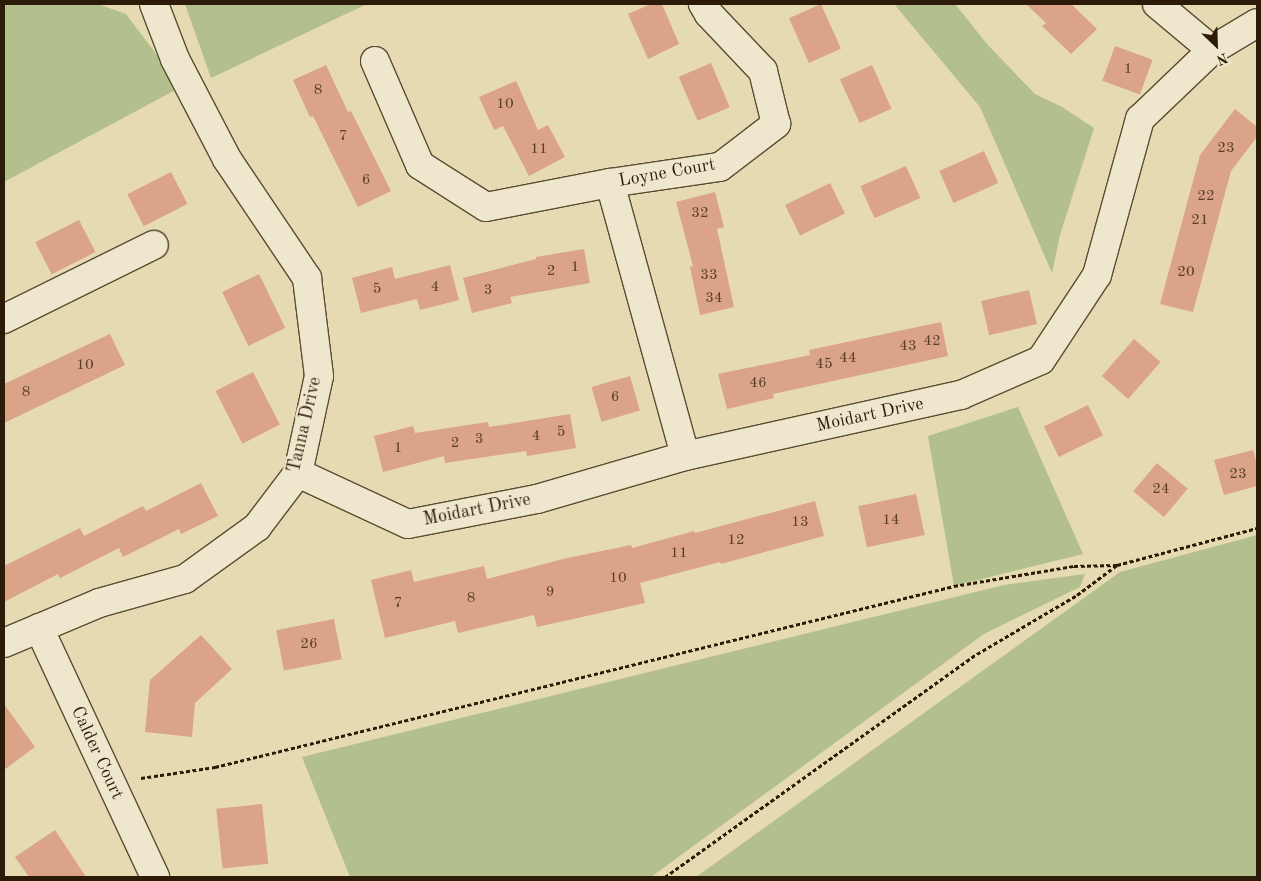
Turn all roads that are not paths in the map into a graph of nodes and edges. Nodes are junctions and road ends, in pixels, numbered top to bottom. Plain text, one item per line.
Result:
1 (135, 4) edge
2 (154, 4) edge
3 (703, 4) edge
4 (1157, 4) edge
5 (1257, 23) edge
6 (166, 38) junction
7 (1212, 50) junction
8 (375, 60) dead end
9 (610, 183) junction
10 (154, 245) dead end
11 (4, 319) edge
12 (684, 456) junction
13 (298, 474) junction
14 (39, 628) junction
15 (4, 644) edge
16 (155, 877) edge

1 - 6 street, Tanna Drive
2 - 6 street, Tanna Drive
3 - 9 street, Loyne Court
4 - 7 street
5 - 7 street, Moidart Drive
6 - 13 street, Tanna Drive
7 - 12 street, Moidart Drive
8 - 9 street, Loyne Court
9 - 12 street, Loyne Court
10 - 11 street
12 - 13 street, Moidart Drive
13 - 14 street, Tanna Drive
14 - 15 street, Tanna Drive
14 - 16 street, Calder Court

